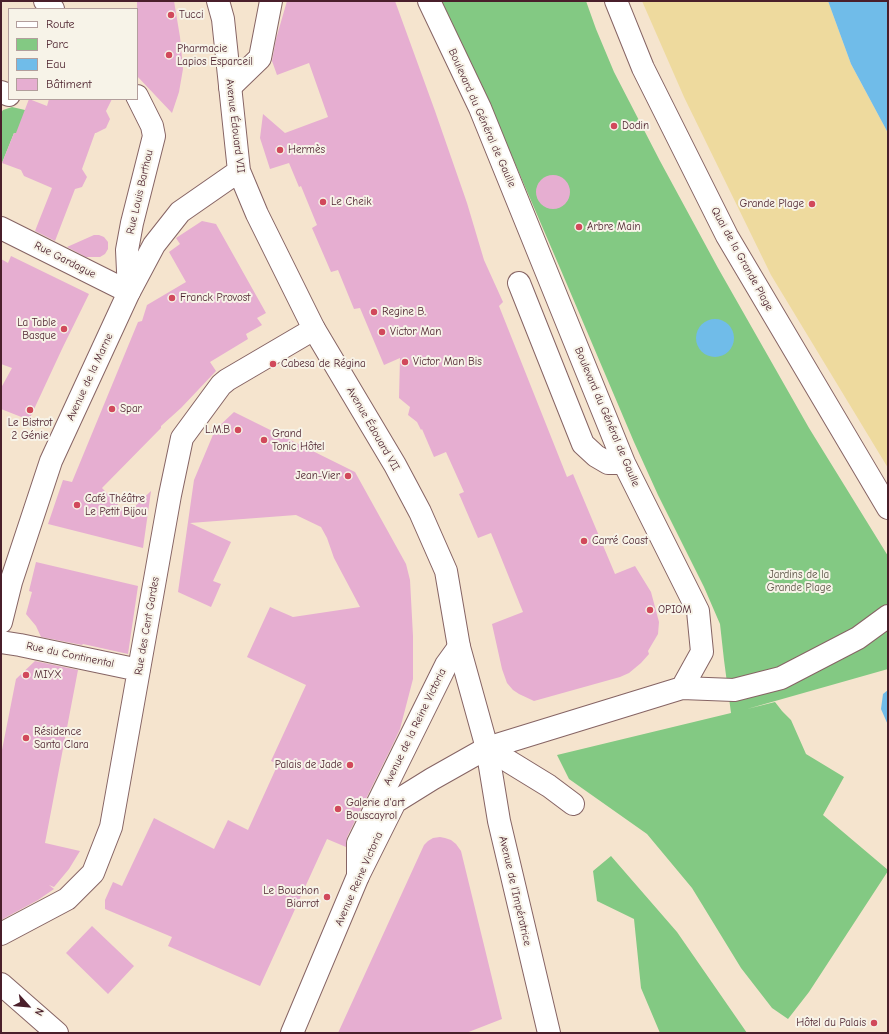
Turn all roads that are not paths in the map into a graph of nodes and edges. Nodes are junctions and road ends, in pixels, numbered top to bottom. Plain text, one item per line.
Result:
1 (218, 1) edge
2 (270, 1) edge
3 (429, 1) edge
4 (616, 1) edge
5 (230, 87) junction
6 (138, 98) edge
7 (239, 171) junction
8 (1, 228) edge
9 (519, 283) dead end
10 (129, 292) junction
11 (314, 328) junction
12 (624, 463) junction
13 (888, 508) edge
14 (6, 580) edge
15 (888, 616) edge
16 (1, 622) edge
17 (1, 642) edge
18 (459, 647) junction
19 (139, 670) junction
20 (682, 688) junction
21 (487, 748) junction
22 (572, 804) dead end
23 (358, 876) junction
24 (1, 934) edge
25 (1, 984) edge
26 (57, 1033) edge
27 (292, 1033) edge
28 (549, 1033) edge

1 - 5 street, Avenue Édouard VII
2 - 5 street
3 - 12 street, Boulevard du Général de Gaulle
4 - 13 street, Quai de la Grande Plage
5 - 7 street, Avenue Édouard VII
6 - 10 street, Rue Louis Barthou
7 - 10 street, Avenue de la Marne
7 - 11 street, Avenue Édouard VII
8 - 10 street, Rue Gardague
9 - 12 street
10 - 14 street, Avenue de la Marne
11 - 18 street, Avenue Édouard VII
11 - 19 street, Rue des Cent Gardes
12 - 20 street, Boulevard du Général de Gaulle
14 - 16 street, Avenue de la Marne
15 - 20 street
17 - 19 street, Rue du Continental
18 - 21 street, Avenue Édouard VII
18 - 23 street, Avenue de la Reine Victoria
19 - 24 street, Rue des Cent Gardes
20 - 21 street
21 - 22 street
21 - 23 street, Avenue Reine Victoria
21 - 28 street, Avenue de l'Impératrice
23 - 27 street, Avenue Reine Victoria
25 - 26 street

